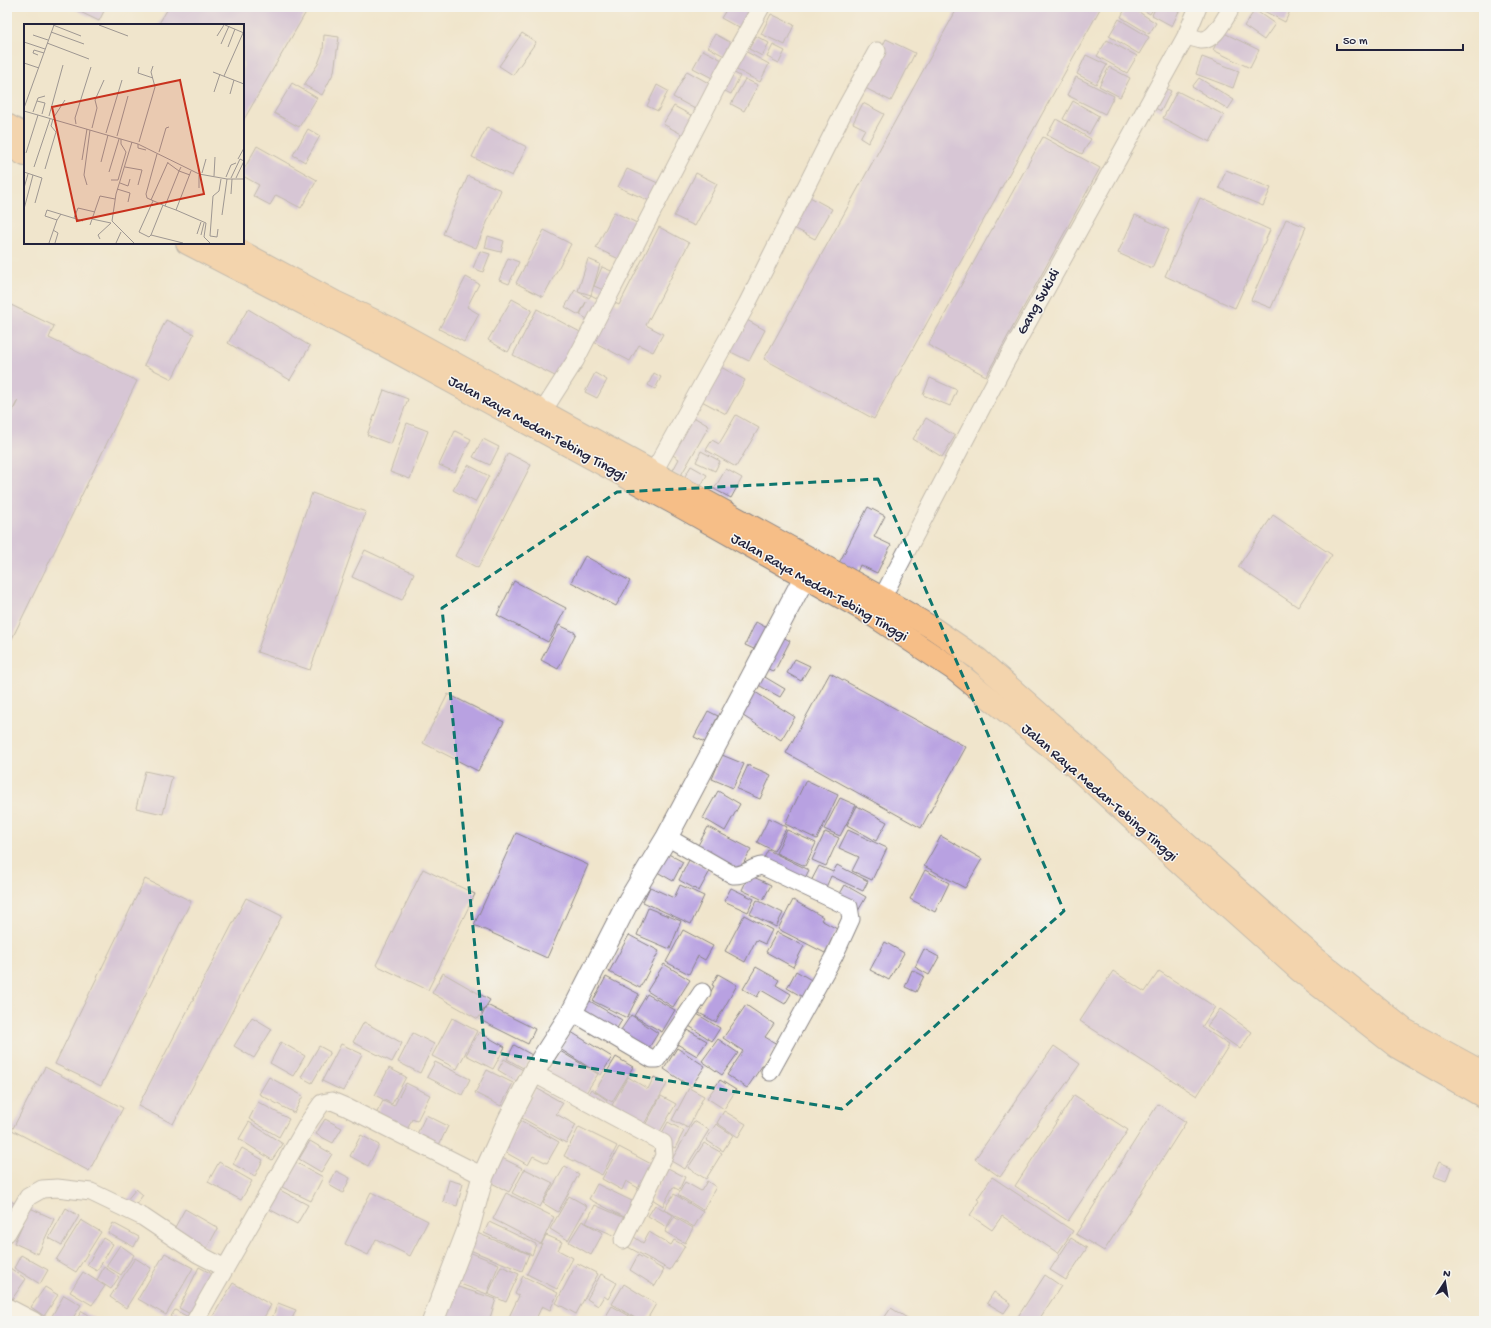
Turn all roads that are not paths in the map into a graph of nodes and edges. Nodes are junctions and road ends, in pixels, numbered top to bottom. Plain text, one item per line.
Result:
1 (761, 7) edge
2 (1198, 7) edge
3 (1229, 12) dead end
4 (1186, 36) junction
5 (876, 51) dead end
6 (7, 125) edge
7 (24, 134) edge
8 (7, 145) edge
9 (24, 154) edge
10 (189, 244) edge
11 (226, 244) edge
12 (543, 411) junction
13 (653, 473) junction
14 (804, 578) junction
15 (882, 598) junction
16 (667, 837) junction
17 (702, 992) dead end
18 (572, 1012) junction
19 (770, 1072) dead end
20 (533, 1073) junction
21 (1484, 1073) edge
22 (1484, 1097) edge
23 (483, 1176) junction
24 (7, 1234) edge
25 (623, 1240) dead end
26 (225, 1268) junction
27 (7, 1307) edge
28 (34, 1321) edge
29 (195, 1321) edge
30 (432, 1321) edge

1 - 12 street
2 - 4 street, Gang Sukidi
3 - 4 street
4 - 15 street, Gang Sukidi
5 - 13 street
6 - 7 highway
8 - 9 highway
10 - 14 highway, Jalan Raya Medan-Tebing Tinggi
11 - 12 highway, Jalan Raya Medan-Tebing Tinggi
12 - 13 highway, Jalan Raya Medan-Tebing Tinggi
13 - 15 highway, Jalan Raya Medan-Tebing Tinggi
14 - 16 street
14 - 22 highway, Jalan Raya Medan-Tebing Tinggi
15 - 21 highway, Jalan Raya Medan-Tebing Tinggi
16 - 18 street
16 - 19 street
17 - 18 street
18 - 20 street
20 - 23 street
20 - 25 street
23 - 26 street
23 - 30 street
24 - 26 street
26 - 29 street
27 - 28 street

